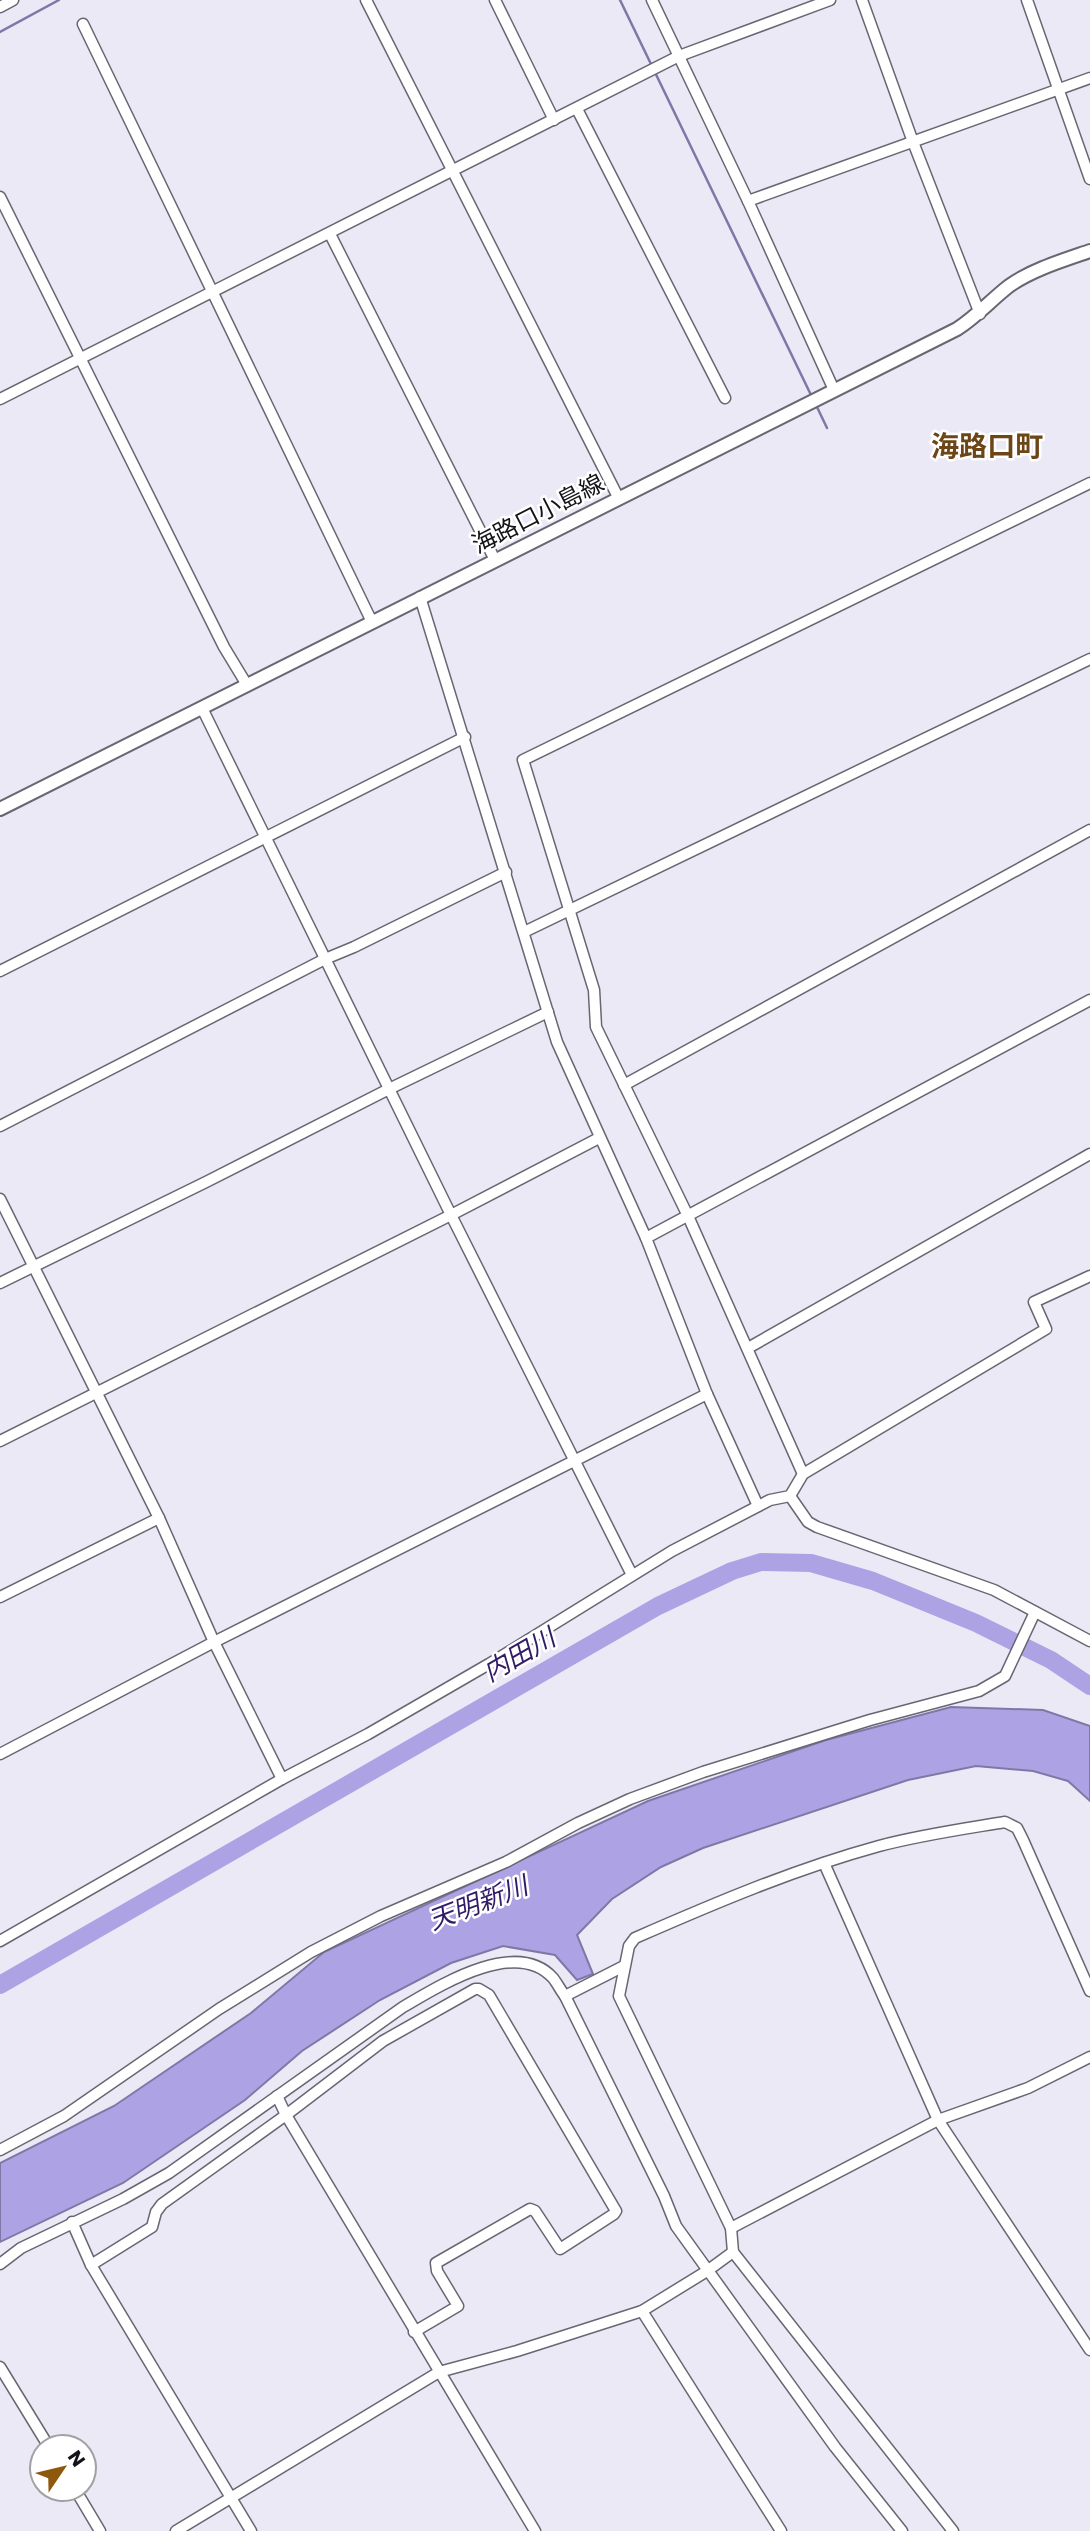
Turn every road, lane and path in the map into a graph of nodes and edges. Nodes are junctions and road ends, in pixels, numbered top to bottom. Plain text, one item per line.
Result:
1 (13, 0) edge
2 (366, 0) edge
3 (495, 0) edge
4 (652, 0) edge
5 (830, 0) edge
6 (862, 0) edge
7 (1027, 0) edge
8 (0, 7) edge
9 (83, 24) dead end
10 (679, 56) junction
11 (1090, 78) edge
12 (1059, 89) junction
13 (577, 109) junction
14 (554, 120) junction
15 (913, 142) junction
16 (453, 172) junction
17 (1090, 179) edge
18 (0, 197) edge
19 (748, 201) junction
20 (330, 233) junction
21 (1090, 251) edge
22 (213, 292) junction
23 (980, 314) junction
24 (80, 359) junction
25 (834, 390) junction
26 (725, 398) dead end
27 (0, 400) edge
28 (1090, 483) edge
29 (618, 497) junction
30 (495, 561) junction
31 (420, 597) junction
32 (372, 622) junction
33 (1090, 659) edge
34 (247, 685) junction
35 (201, 708) junction
36 (465, 737) junction
37 (0, 809) edge
38 (1090, 830) edge
39 (265, 838) junction
40 (506, 872) junction
41 (570, 910) junction
42 (524, 932) junction
43 (325, 959) junction
44 (0, 971) edge
45 (1090, 1000) edge
46 (548, 1012) junction
47 (624, 1085) junction
48 (389, 1089) junction
49 (0, 1126) edge
50 (599, 1138) junction
51 (1090, 1154) edge
52 (0, 1199) edge
53 (451, 1216) junction
54 (688, 1216) junction
55 (646, 1238) junction
56 (33, 1266) junction
57 (1090, 1276) edge
58 (0, 1283) edge
59 (748, 1348) junction
60 (95, 1394) junction
61 (707, 1394) junction
62 (0, 1441) edge
63 (574, 1460) junction
64 (803, 1474) junction
65 (790, 1496) junction
66 (758, 1506) junction
67 (159, 1518) junction
68 (632, 1575) junction
69 (0, 1597) edge
70 (1035, 1612) junction
71 (1090, 1641) edge
72 (214, 1642) junction
73 (0, 1754) edge
74 (282, 1779) junction
75 (824, 1863) junction
76 (0, 1941) edge
77 (624, 1966) junction
78 (1090, 1991) edge
79 (565, 1996) junction
80 (1090, 2057) edge
81 (277, 2096) junction
82 (286, 2115) junction
83 (938, 2120) junction
84 (0, 2150) edge
85 (72, 2222) junction
86 (731, 2228) junction
87 (733, 2252) junction
88 (0, 2264) edge
89 (91, 2265) junction
90 (708, 2270) junction
91 (642, 2311) junction
92 (414, 2332) junction
93 (1090, 2350) edge
94 (0, 2367) edge
95 (439, 2372) junction
96 (40, 2433) edge
97 (231, 2498) junction
98 (83, 2503) edge
99 (100, 2531) edge
100 (176, 2531) edge
101 (251, 2531) edge
102 (534, 2531) edge
103 (781, 2531) edge
104 (902, 2531) edge
105 (953, 2531) edge

1 - 8 street
2 - 16 street
3 - 14 street
4 - 10 street
5 - 10 street
6 - 15 street
7 - 12 street
9 - 22 street
10 - 13 street
10 - 19 street
11 - 12 street
12 - 15 street
12 - 17 street
13 - 14 street
13 - 26 street
14 - 16 street
15 - 19 street
15 - 23 street
16 - 20 street
16 - 29 street
18 - 24 street
19 - 25 street
20 - 22 street
20 - 30 street
21 - 23 main road, 海路口小島線
22 - 24 street
22 - 32 street
23 - 25 main road, 海路口小島線
24 - 27 street
24 - 34 street
25 - 29 main road, 海路口小島線
28 - 41 street
29 - 30 main road, 海路口小島線
30 - 31 main road, 海路口小島線
31 - 32 main road, 海路口小島線
31 - 36 street
32 - 34 main road, 海路口小島線
33 - 41 street
34 - 35 main road, 海路口小島線
35 - 37 main road, 海路口小島線
35 - 39 street
36 - 39 street
36 - 40 street
38 - 47 street
39 - 43 street
39 - 44 street
40 - 42 street
40 - 43 street
41 - 42 street
41 - 47 street
42 - 46 street
43 - 48 street
43 - 49 street
45 - 54 street
46 - 48 street
46 - 50 street
47 - 54 street
48 - 53 street
48 - 56 street
50 - 53 street
50 - 55 street
51 - 59 street
52 - 56 street
53 - 60 street
53 - 63 street
54 - 55 street
54 - 59 street
55 - 61 street
56 - 58 street
56 - 60 street
57 - 64 street
59 - 64 street
60 - 62 street
60 - 67 street
61 - 63 street
61 - 66 street
63 - 68 street
63 - 72 street
64 - 65 street
65 - 66 street
65 - 70 street
66 - 68 street
67 - 69 street
67 - 72 street
68 - 74 street
70 - 71 street
70 - 84 street
72 - 73 street
72 - 74 street
74 - 76 street
75 - 77 street
75 - 78 street
75 - 83 street
77 - 79 street
77 - 86 street
79 - 81 street
79 - 90 street
80 - 83 street
81 - 82 street
81 - 85 street
82 - 89 street
82 - 92 street
82 - 92 street
83 - 86 street
83 - 93 street
85 - 88 street
85 - 89 street
86 - 87 street
87 - 90 street
87 - 105 street
89 - 97 street
90 - 91 street
90 - 104 street
91 - 95 street
91 - 103 street
92 - 95 street
94 - 96 street
95 - 97 street
95 - 102 street
97 - 100 street
97 - 101 street
98 - 99 street

